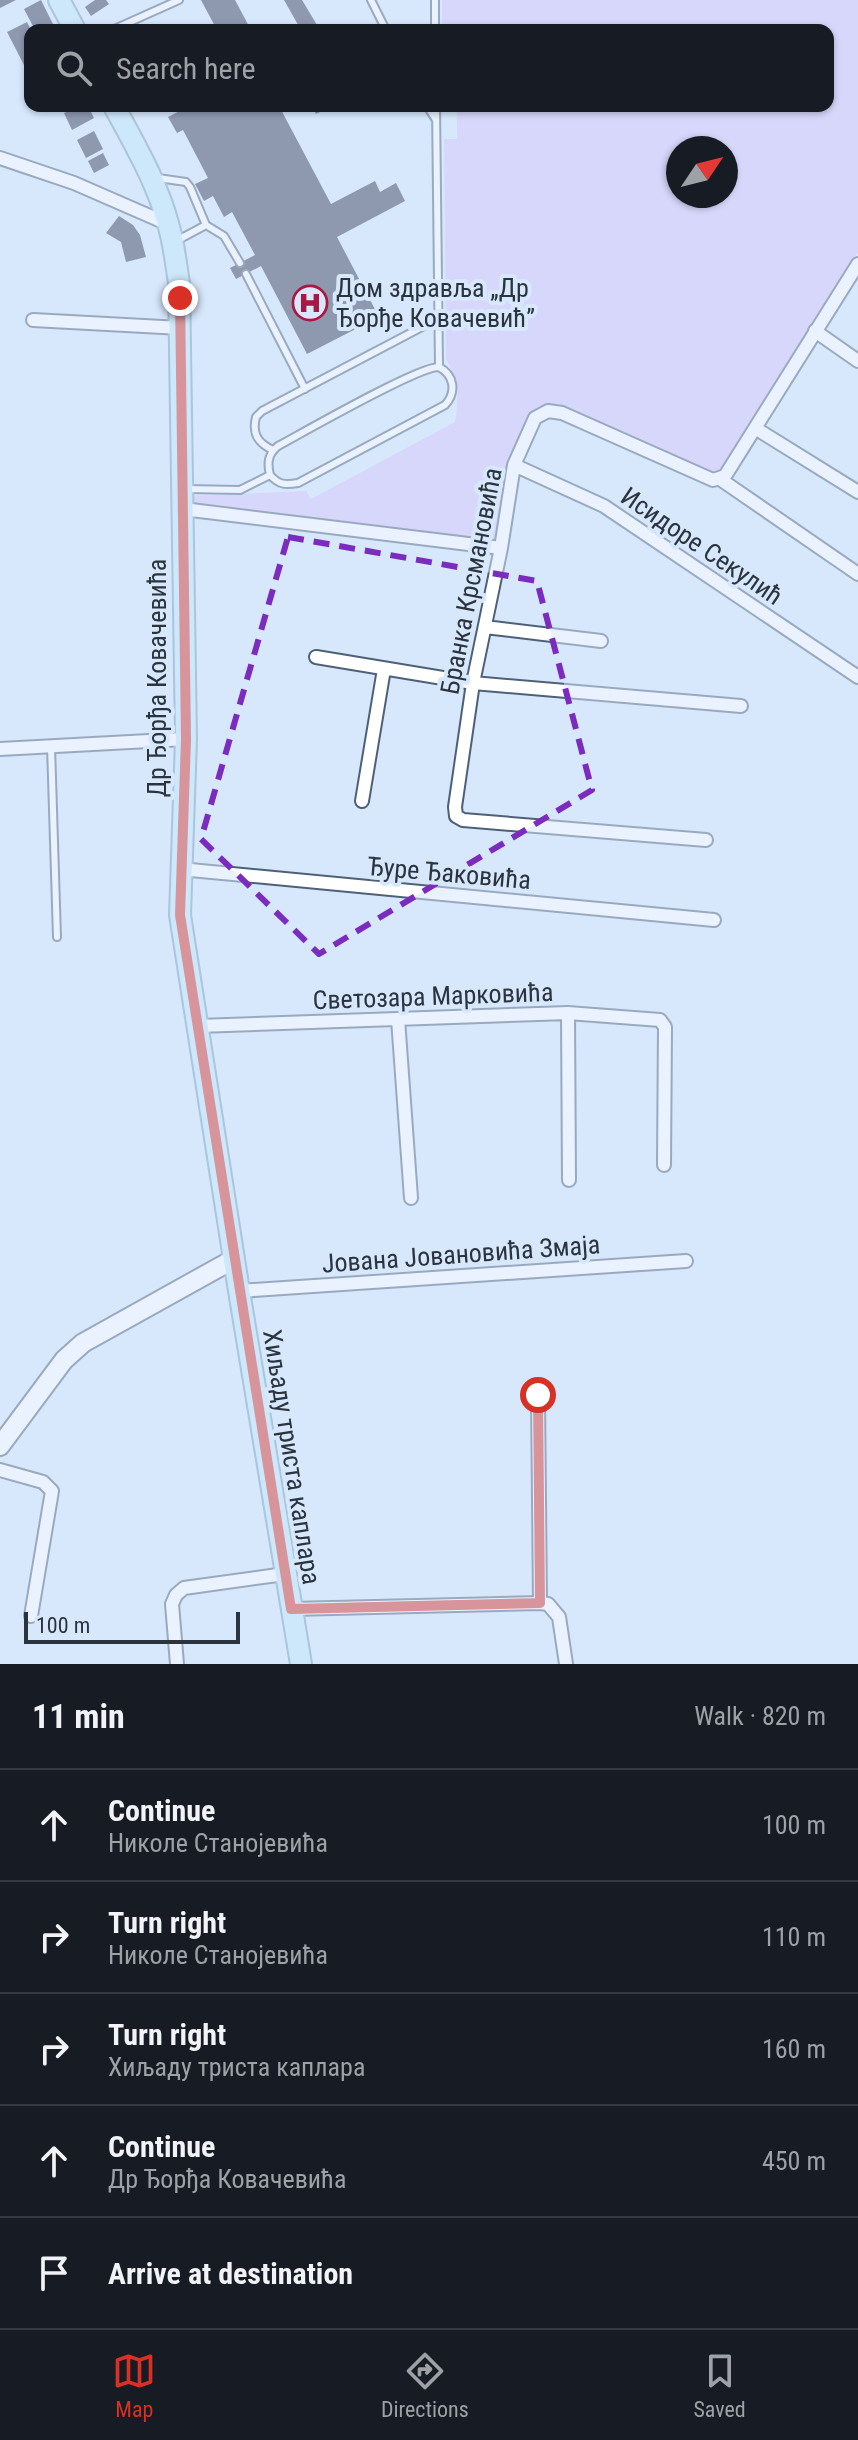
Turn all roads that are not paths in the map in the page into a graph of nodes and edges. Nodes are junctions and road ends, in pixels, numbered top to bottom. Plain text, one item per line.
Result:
1 (59, 0) edge
2 (179, 0) edge
3 (371, 0) edge
4 (435, 0) edge
5 (72, 24) edge
6 (125, 24) edge
7 (383, 24) edge
8 (435, 24) edge
9 (117, 112) edge
10 (431, 112) edge
11 (436, 112) edge
12 (436, 121) junction
13 (0, 158) edge
14 (152, 177) junction
15 (206, 225) junction
16 (171, 233) junction
17 (240, 263) dead end
18 (858, 264) edge
19 (246, 274) dead end
20 (439, 318) junction
21 (33, 320) dead end
22 (181, 328) junction
23 (815, 331) junction
24 (858, 361) edge
25 (439, 367) junction
26 (305, 389) junction
27 (755, 428) junction
28 (273, 450) junction
29 (514, 465) junction
30 (270, 475) junction
31 (720, 479) junction
32 (858, 492) edge
33 (183, 499) junction
34 (501, 548) junction
35 (858, 574) edge
36 (485, 627) junction
37 (601, 641) dead end
38 (316, 657) dead end
39 (384, 669) junction
40 (858, 677) edge
41 (473, 683) junction
42 (741, 706) dead end
43 (186, 739) junction
44 (51, 746) junction
45 (0, 749) edge
46 (362, 801) dead end
47 (706, 840) dead end
48 (180, 869) junction
49 (714, 920) dead end
50 (57, 937) dead end
51 (568, 1013) junction
52 (398, 1019) junction
53 (198, 1026) junction
54 (664, 1165) dead end
55 (569, 1180) dead end
56 (411, 1198) dead end
57 (234, 1259) junction
58 (686, 1261) dead end
59 (239, 1291) junction
60 (538, 1395) dead end
61 (0, 1446) edge
62 (0, 1470) edge
63 (285, 1574) junction
64 (540, 1603) junction
65 (291, 1609) junction
66 (31, 1616) dead end
67 (177, 1664) edge
68 (301, 1664) edge
69 (566, 1664) edge

1 - 5 main road
2 - 6 lane
3 - 7 lane
4 - 8 lane
9 - 14 main road, Др Ђорђа Ковачевића
10 - 12 lane
11 - 12 lane
12 - 20 lane
13 - 16 street
14 - 15 lane
14 - 16 main road, Др Ђорђа Ковачевића
15 - 16 lane
15 - 17 lane
16 - 22 main road, Др Ђорђа Ковачевића
18 - 23 street
19 - 26 lane
20 - 25 lane
20 - 26 lane
21 - 22 street
22 - 33 main road, Др Ђорђа Ковачевића
23 - 24 street
23 - 27 street
25 - 28 lane
25 - 30 lane
26 - 28 lane
27 - 31 street
27 - 32 street
28 - 30 lane
29 - 31 street, Бранка Крсмановића
29 - 34 street, Бранка Крсмановића
29 - 40 street, Исидоре Секулић
30 - 33 lane
31 - 35 street, Бранка Крсмановића
33 - 34 street
33 - 43 main road, Др Ђорђа Ковачевића
34 - 36 street, Бранка Крсмановића
36 - 37 street
36 - 41 street, Бранка Крсмановића
38 - 39 street
39 - 41 street
39 - 46 street
41 - 42 street
41 - 47 street, Бранка Крсмановића
43 - 44 street
43 - 48 main road, Др Ђорђа Ковачевића
44 - 45 street
44 - 50 lane
48 - 49 street, Ђуре Ђаковића
48 - 53 main road, Др Ђорђа Ковачевића
51 - 52 street, Светозара Марковића
51 - 54 street, Светозара Марковића
51 - 55 street
52 - 53 street, Светозара Марковића
52 - 56 street
53 - 57 main road, Др Ђорђа Ковачевића
57 - 59 main road, Хиљаду триста каплара
57 - 61 street
58 - 59 street, Јована Јовановића Змаја
59 - 63 main road, Хиљаду триста каплара
60 - 64 street
62 - 66 street
63 - 65 main road, Хиљаду триста каплара
63 - 67 street
64 - 65 street
64 - 69 street
65 - 68 main road, Хиљаду триста каплара

